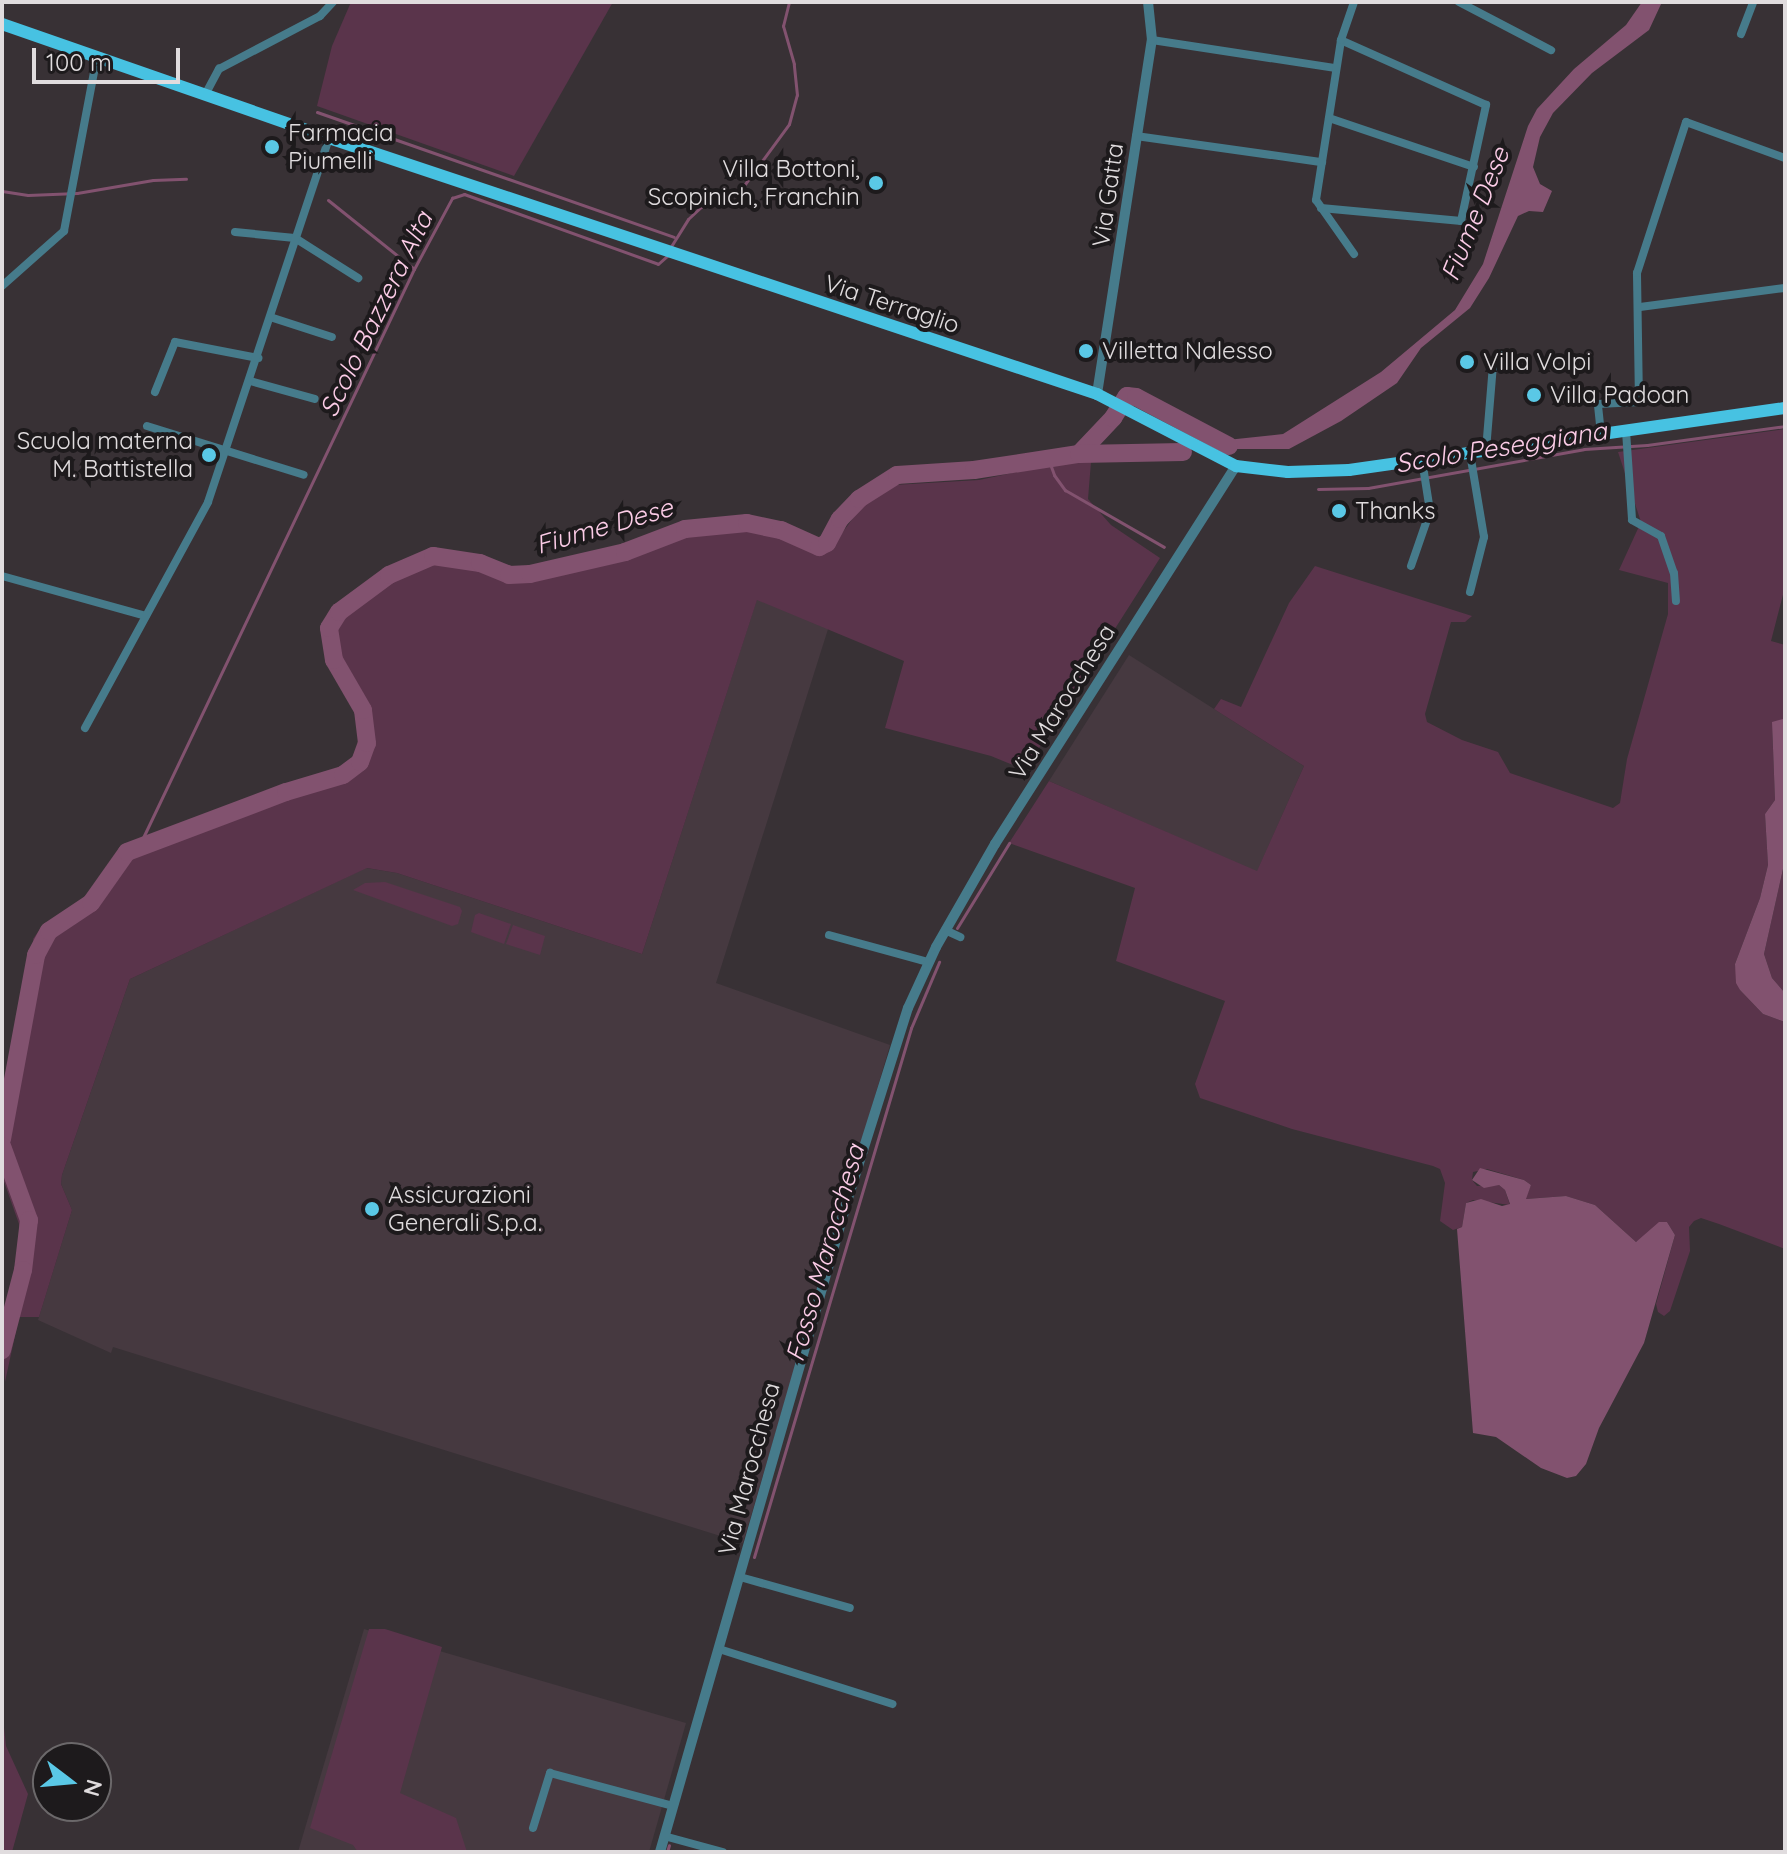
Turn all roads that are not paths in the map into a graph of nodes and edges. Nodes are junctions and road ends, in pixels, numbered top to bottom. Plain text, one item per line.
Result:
1 (333, 2) edge
2 (1148, 2) edge
3 (1354, 2) edge
4 (1459, 2) edge
5 (1753, 2) edge
6 (2, 24) edge
7 (1741, 34) dead end
8 (1152, 40) junction
9 (1341, 40) junction
10 (1551, 50) dead end
11 (97, 57) junction
12 (1336, 68) junction
13 (205, 95) junction
14 (1329, 118) junction
15 (1136, 136) junction
16 (329, 138) junction
17 (1785, 158) edge
18 (1322, 162) junction
19 (1474, 167) junction
20 (1321, 208) junction
21 (235, 232) dead end
22 (295, 238) junction
23 (1354, 254) dead end
24 (358, 278) dead end
25 (2, 286) edge
26 (1785, 288) edge
27 (1640, 307) junction
28 (270, 317) junction
29 (332, 337) dead end
30 (1499, 354) dead end
31 (258, 358) junction
32 (250, 381) junction
33 (155, 392) dead end
34 (1097, 394) junction
35 (315, 399) dead end
36 (1785, 408) edge
37 (147, 426) dead end
38 (1601, 429) junction
39 (1626, 436) junction
40 (1486, 450) junction
41 (226, 451) junction
42 (1472, 464) junction
43 (1236, 466) junction
44 (1424, 472) junction
45 (304, 475) dead end
46 (1411, 566) dead end
47 (2, 576) edge
48 (1470, 592) dead end
49 (1676, 601) dead end
50 (146, 616) junction
51 (85, 728) dead end
52 (945, 930) junction
53 (829, 935) dead end
54 (960, 937) dead end
55 (928, 962) junction
56 (740, 1577) junction
57 (850, 1608) dead end
58 (719, 1649) junction
59 (892, 1704) dead end
60 (673, 1806) junction
61 (533, 1828) dead end
62 (664, 1836) junction
63 (660, 1852) edge
64 (723, 1852) edge

1 - 13 street
2 - 8 street, Via Gatta
3 - 9 street
4 - 10 street
5 - 7 street
6 - 11 main road, Via Terraglio
8 - 12 street
8 - 15 street, Via Gatta
9 - 12 street
9 - 19 street
11 - 13 main road, Via Terraglio
11 - 25 street
12 - 14 street
13 - 16 main road, Via Terraglio
14 - 18 street
14 - 19 street
15 - 18 street
15 - 34 street, Via Gatta
16 - 22 street
16 - 34 main road, Via Terraglio
17 - 27 street
18 - 20 street
19 - 20 street
20 - 23 street
21 - 22 street
22 - 24 street
22 - 28 street
26 - 27 street
27 - 38 street
28 - 29 street
28 - 31 street
30 - 40 street
31 - 32 street
31 - 33 street
32 - 35 street
32 - 41 street
34 - 43 main road, Via Terraglio
36 - 39 main road, Via Terraglio
37 - 41 street
38 - 39 main road, Via Terraglio
38 - 40 main road, Via Terraglio
39 - 49 street
40 - 42 main road, Via Terraglio
41 - 45 street
41 - 50 street
42 - 44 main road, Via Terraglio
42 - 48 street
43 - 44 main road, Via Terraglio
43 - 52 street, Via Marocchesa
44 - 46 street
47 - 50 street
50 - 51 street
52 - 54 street
52 - 55 street, Via Marocchesa
53 - 55 street
55 - 56 street, Via Marocchesa
56 - 57 street
56 - 58 street, Via Marocchesa
58 - 59 street
58 - 60 street, Via Marocchesa
60 - 61 street
60 - 62 street, Via Marocchesa
62 - 63 street, Via Marocchesa
62 - 64 street

